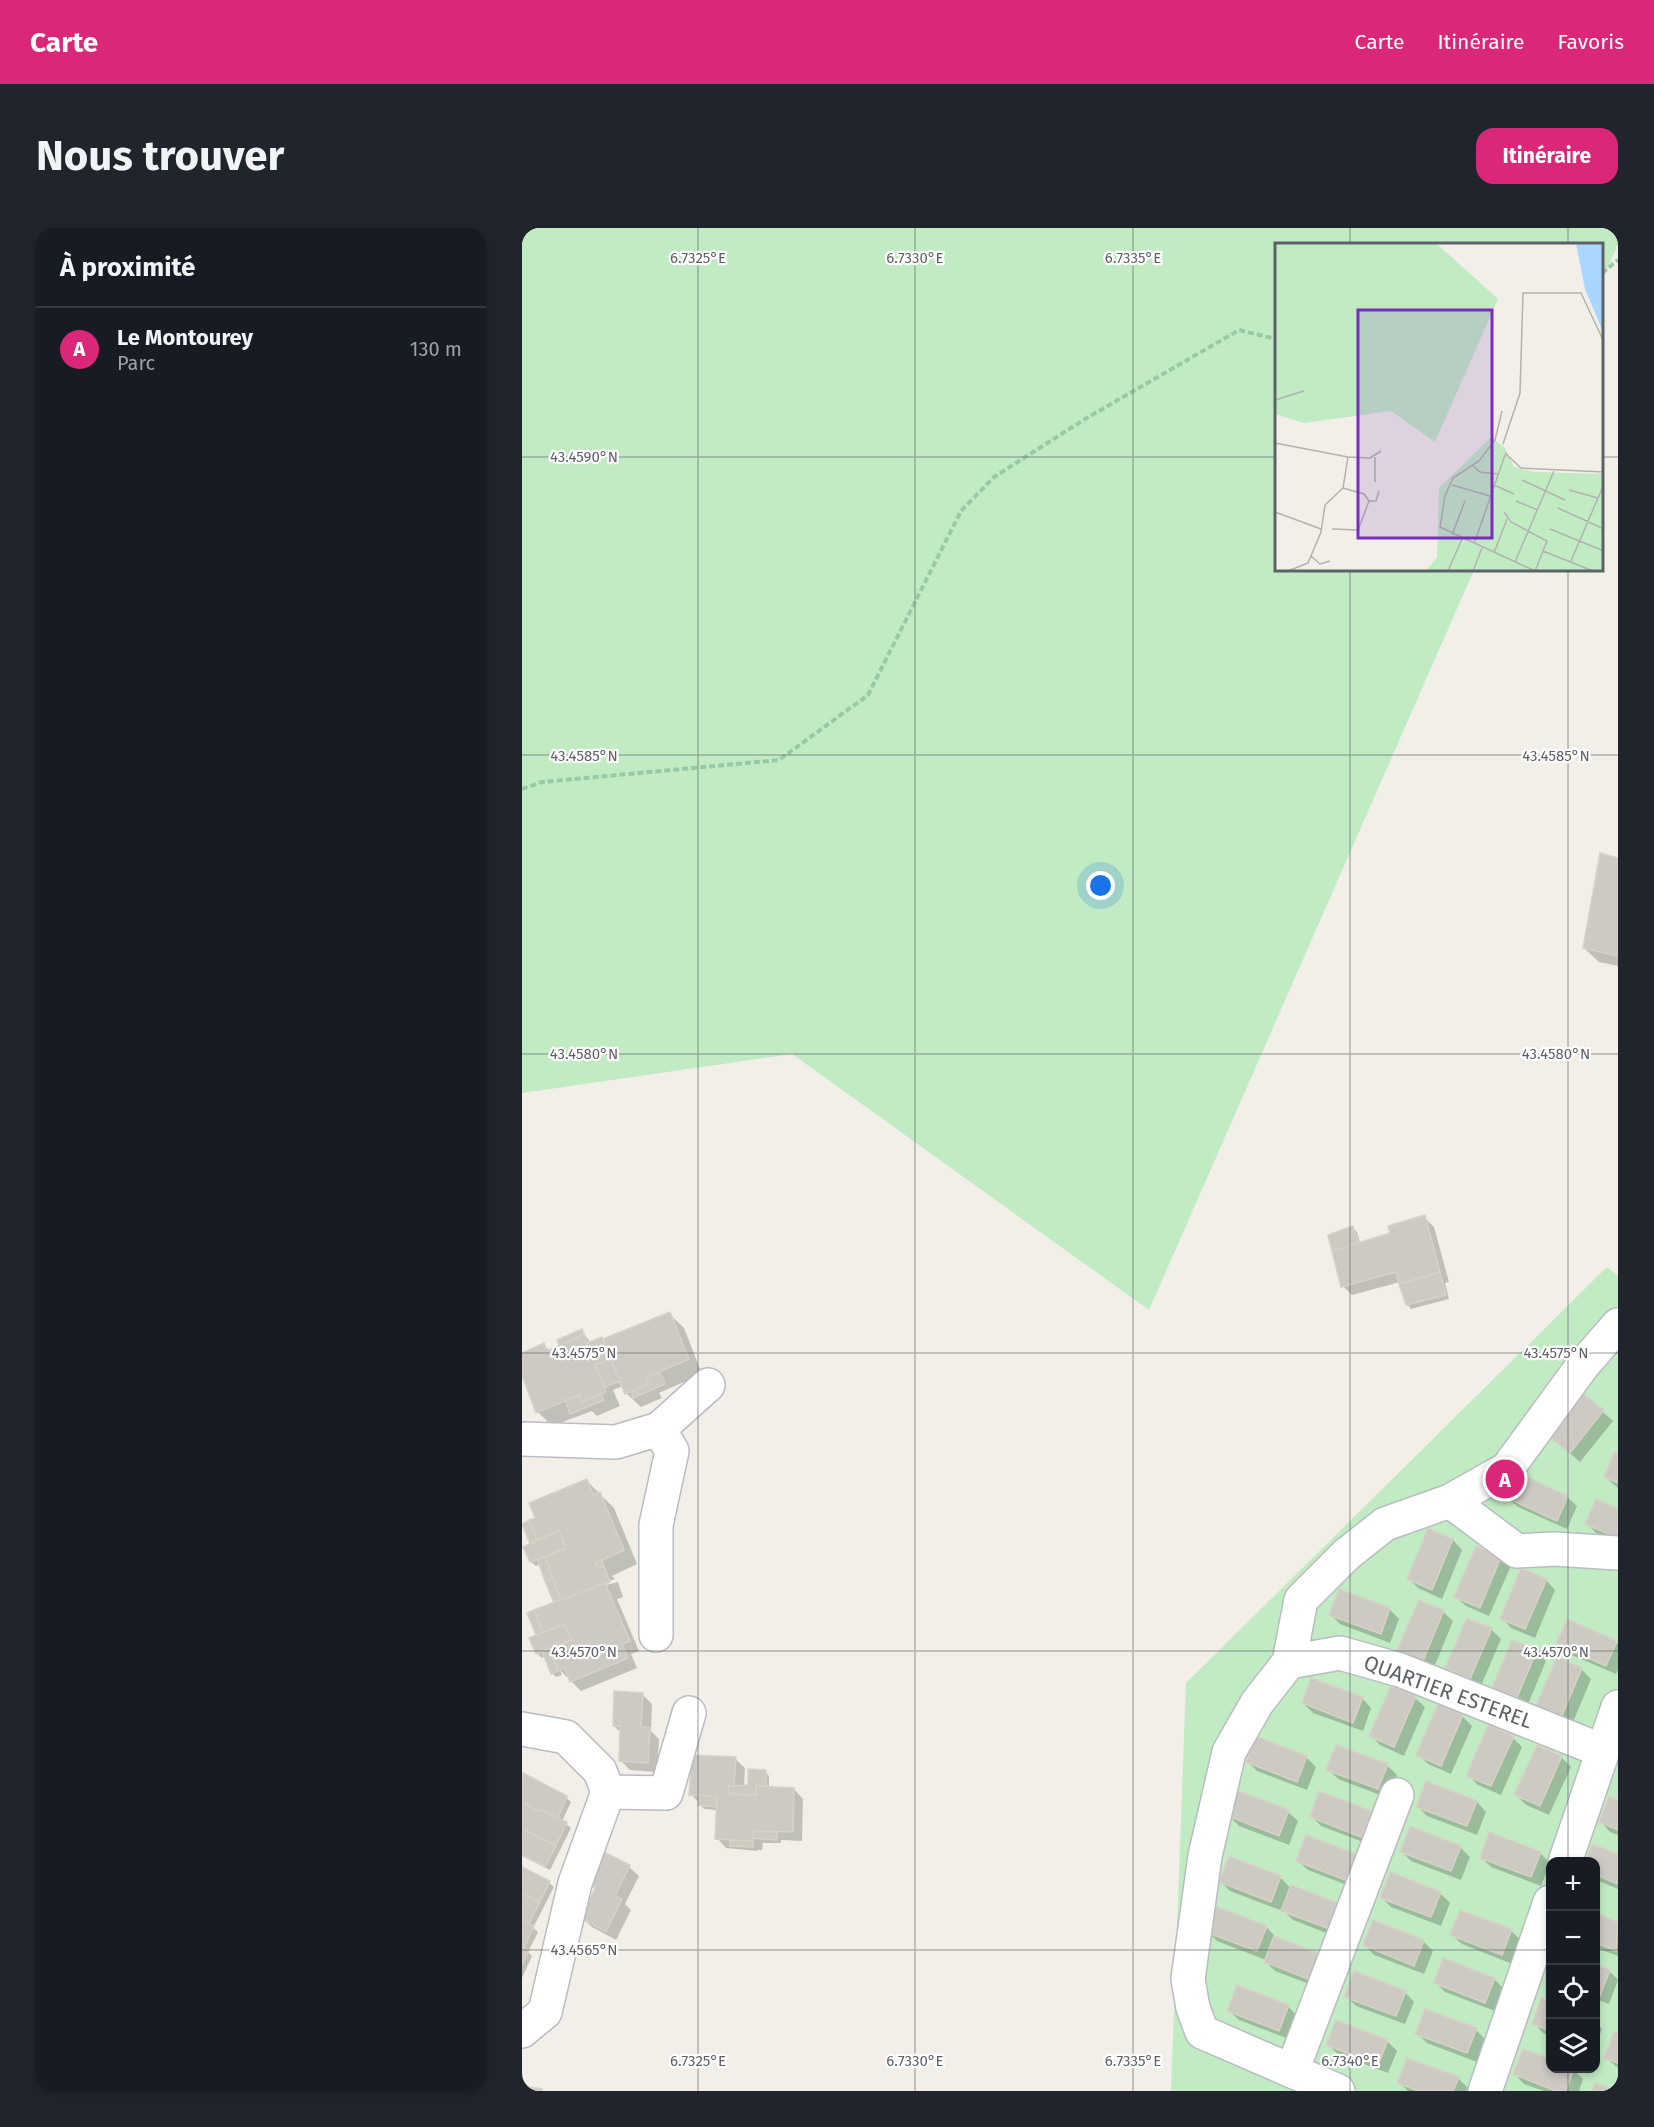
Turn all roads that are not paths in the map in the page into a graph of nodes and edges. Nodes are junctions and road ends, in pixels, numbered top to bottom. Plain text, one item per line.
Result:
1 (1618, 1324) edge
2 (708, 1385) dead end
3 (658, 1429) junction
4 (522, 1439) edge
5 (1450, 1501) junction
6 (1618, 1552) edge
7 (656, 1635) dead end
8 (1289, 1662) junction
9 (1618, 1707) edge
10 (688, 1713) dead end
11 (522, 1729) edge
12 (1603, 1751) junction
13 (608, 1792) junction
14 (1397, 1795) dead end
15 (1567, 1857) edge
16 (1548, 1911) edge
17 (522, 2031) edge
18 (1293, 2071) junction
19 (1338, 2091) edge
20 (1485, 2091) edge

1 - 5 street
2 - 3 street
3 - 4 street
3 - 7 street
5 - 6 street
5 - 8 street
8 - 12 street, QUARTIER ESTEREL
8 - 18 street
9 - 12 street
10 - 13 street
11 - 13 street
12 - 15 street
13 - 17 street
14 - 18 street
16 - 20 street
18 - 19 street

